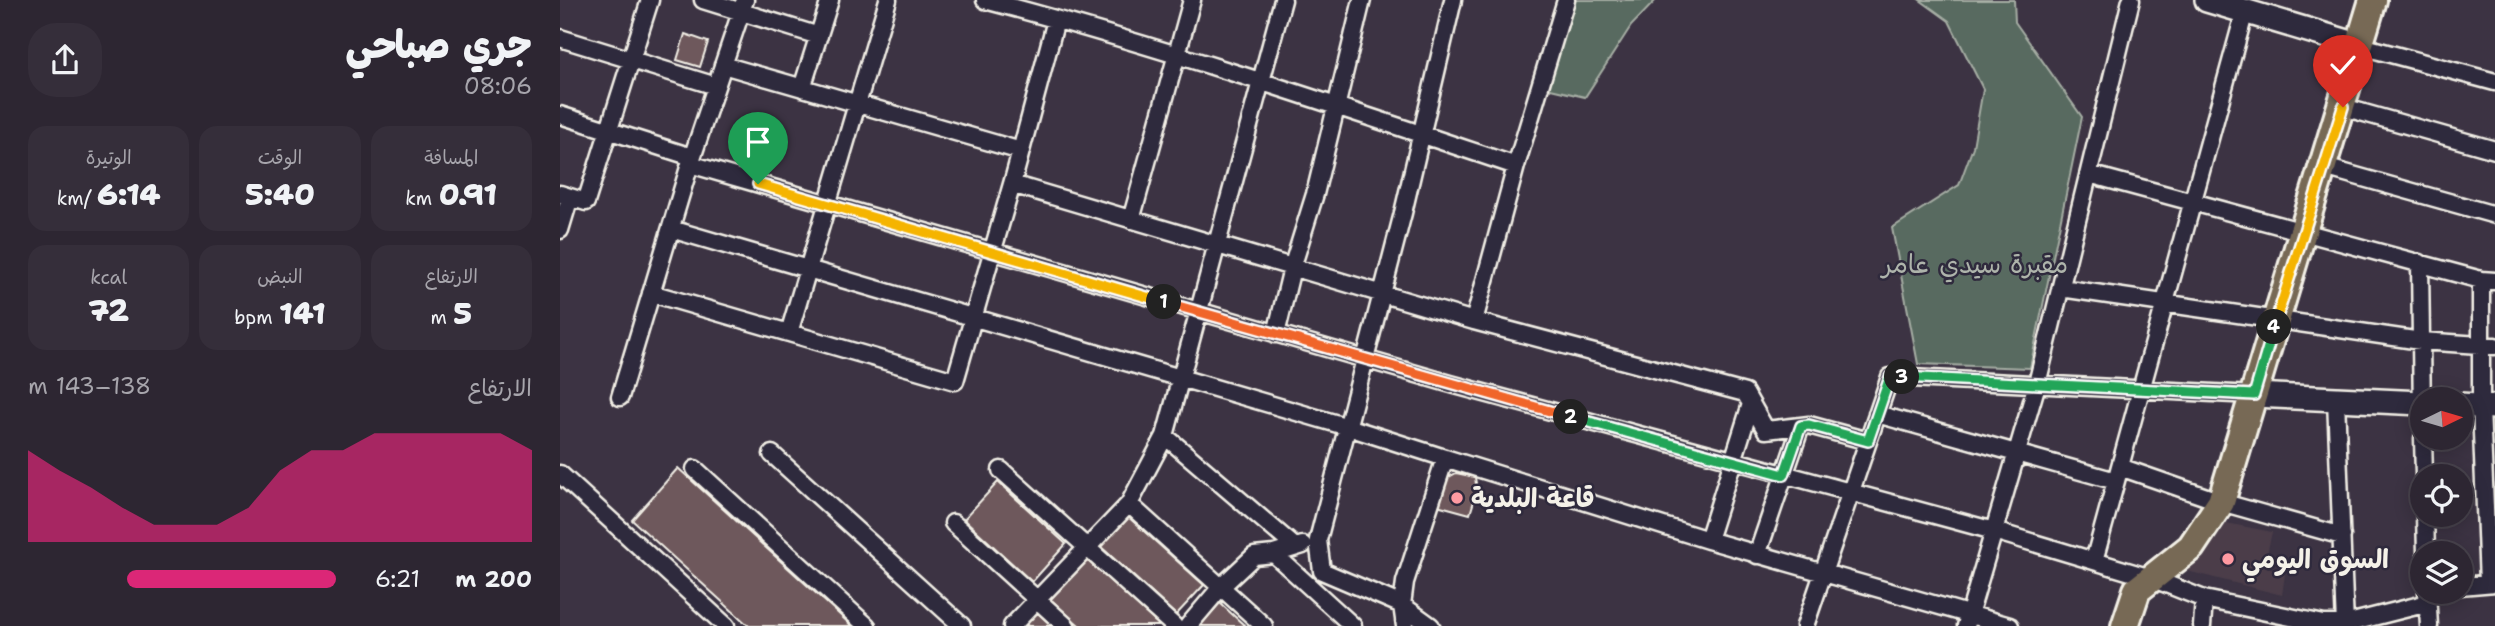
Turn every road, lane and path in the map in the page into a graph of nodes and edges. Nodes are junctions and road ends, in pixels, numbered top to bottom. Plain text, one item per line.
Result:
1 (650, 0) edge
2 (703, 0) edge
3 (830, 0) edge
4 (888, 0) edge
5 (985, 0) edge
6 (1192, 0) edge
7 (1283, 0) edge
8 (1363, 0) edge
9 (1453, 0) edge
10 (1566, 0) edge
11 (2131, 0) edge
12 (2207, 0) edge
13 (2373, 0) edge
14 (743, 6) edge
15 (2245, 11) junction
16 (1056, 20) junction
17 (819, 36) junction
18 (560, 38) edge
19 (2361, 46) junction
20 (1178, 57) junction
21 (632, 60) junction
22 (723, 65) junction
23 (2495, 82) edge
24 (1261, 83) junction
25 (716, 86) junction
26 (803, 88) junction
27 (856, 104) junction
28 (1335, 106) junction
29 (2343, 107) junction
30 (560, 115) edge
31 (610, 131) junction
32 (1422, 134) junction
33 (2495, 150) edge
34 (1021, 151) junction
35 (691, 160) junction
36 (1516, 166) junction
37 (2324, 167) junction
38 (2089, 174) junction
39 (1012, 184) junction
40 (565, 195) edge
41 (2191, 201) junction
42 (827, 204) junction
43 (2495, 215) edge
44 (1131, 220) junction
45 (671, 229) junction
46 (560, 230) edge
47 (2304, 231) junction
48 (1217, 245) junction
49 (991, 252) junction
50 (2420, 262) junction
51 (1292, 268) junction
52 (807, 269) junction
53 (2488, 281) edge
54 (2061, 288) junction
55 (651, 293) junction
56 (1382, 295) junction
57 (2164, 303) junction
58 (1199, 312) junction
59 (975, 318) junction
60 (2277, 320) junction
61 (1474, 321) junction
62 (789, 333) junction
63 (1276, 334) junction
64 (2421, 341) junction
65 (2488, 346) edge
66 (1365, 360) junction
67 (1181, 378) junction
68 (2037, 384) junction
69 (2422, 387) edge
70 (2142, 389) junction
71 (2254, 395) junction
72 (620, 397) dead end
73 (2336, 399) junction
74 (2410, 402) edge
75 (1751, 404) junction
76 (2479, 406) edge
77 (1877, 414) junction
78 (1801, 426) junction
79 (1348, 427) junction
80 (1165, 436) junction
81 (1868, 441) junction
82 (2016, 453) junction
83 (772, 454) dead end
84 (1445, 458) junction
85 (1733, 461) junction
86 (695, 469) dead end
87 (1001, 470) dead end
88 (560, 474) edge
89 (2118, 474) junction
90 (1784, 475) junction
91 (2490, 485) edge
92 (1850, 493) junction
93 (2221, 502) junction
94 (1129, 504) junction
95 (953, 523) dead end
96 (1994, 531) junction
97 (2342, 536) junction
98 (1318, 540) junction
99 (1708, 540) junction
100 (1295, 547) junction
101 (1087, 548) junction
102 (1274, 554) junction
103 (1757, 555) junction
104 (2094, 561) junction
105 (1823, 573) junction
106 (2154, 579) junction
107 (2492, 583) edge
108 (2473, 585) edge
109 (1222, 587) junction
110 (1036, 599) junction
111 (2204, 599) junction
112 (2410, 603) edge
113 (2428, 604) edge
114 (1402, 605) junction
115 (1967, 620) edge
116 (2345, 625) edge
117 (726, 626) edge
118 (867, 626) edge
119 (962, 626) edge
120 (1012, 626) edge
121 (1066, 626) edge
122 (1174, 626) edge
123 (1188, 626) edge
124 (1264, 626) edge
125 (1353, 626) edge
126 (1405, 626) edge
127 (1431, 626) edge
128 (1805, 626) edge
129 (2010, 626) edge
130 (2125, 626) edge
131 (2202, 626) edge
132 (2429, 626) edge

1 - 21 street
2 - 14 street
3 - 17 street
4 - 27 street
5 - 16 street
6 - 20 street
7 - 24 street
8 - 28 street
9 - 32 street
10 - 36 street
11 - 38 street
12 - 15 main road
13 - 19 main road
14 - 17 street
14 - 22 street
15 - 19 main road
15 - 41 street
16 - 20 street
16 - 34 street
17 - 26 street
18 - 21 street
19 - 23 street
19 - 29 main road
20 - 24 street
20 - 44 street
21 - 25 street
21 - 31 street
22 - 25 street
22 - 26 street
24 - 28 street
24 - 48 street
25 - 35 street
26 - 27 street
27 - 34 street
27 - 42 street
28 - 32 street
28 - 51 street
29 - 33 street
29 - 37 main road
30 - 31 street
31 - 35 street
31 - 40 street
32 - 36 street
32 - 56 street
34 - 39 street
35 - 42 street
35 - 45 street
36 - 61 street
37 - 43 street
37 - 47 main road
38 - 41 street
38 - 54 street
39 - 44 street
39 - 49 street
40 - 46 street
41 - 47 street
41 - 57 street
42 - 49 street
42 - 52 street
44 - 48 street
45 - 52 street
45 - 55 street
47 - 50 street
47 - 60 main road
48 - 51 street
48 - 58 street
49 - 58 street
49 - 59 street
50 - 53 street
50 - 64 street
51 - 56 street
51 - 63 street
52 - 59 street
52 - 62 street
53 - 65 street
54 - 57 street
54 - 68 street
55 - 62 street
55 - 72 street
56 - 61 street
56 - 66 street
57 - 60 street
57 - 70 street
58 - 63 street
58 - 67 street
59 - 62 street
59 - 67 street
60 - 64 street
60 - 71 main road
61 - 75 street
63 - 66 street
64 - 65 street
64 - 69 street
65 - 76 street
66 - 79 street
66 - 85 street
67 - 79 street
67 - 80 street
68 - 70 street
68 - 77 street
68 - 82 street
70 - 71 street
70 - 89 street
71 - 73 main road
71 - 93 main road
73 - 74 main road
73 - 97 street
75 - 78 street
75 - 85 street
76 - 91 street
77 - 81 street
77 - 82 street
78 - 81 street
78 - 90 street
79 - 84 street
79 - 98 street
80 - 94 street
80 - 100 street
81 - 92 street
82 - 89 street
82 - 96 street
83 - 119 street
84 - 99 street
84 - 114 street
85 - 90 street
85 - 99 street
86 - 118 street
87 - 101 street
88 - 117 street
89 - 93 street
89 - 104 street
90 - 92 street
90 - 103 street
91 - 107 street
92 - 96 street
92 - 105 street
93 - 97 street
93 - 106 main road
94 - 101 street
94 - 109 street
95 - 110 street
96 - 104 street
96 - 115 street
97 - 116 street
98 - 100 street
98 - 114 street
99 - 103 street
100 - 102 street
101 - 110 street
101 - 122 street
102 - 109 street
102 - 125 street
103 - 105 street
104 - 106 street
105 - 115 street
105 - 128 street
106 - 111 street
106 - 130 main road
107 - 108 street
109 - 123 street
109 - 124 street
110 - 120 street
110 - 121 street
111 - 116 street
111 - 131 street
112 - 116 street
113 - 132 street
114 - 126 street
114 - 127 street
115 - 129 street

